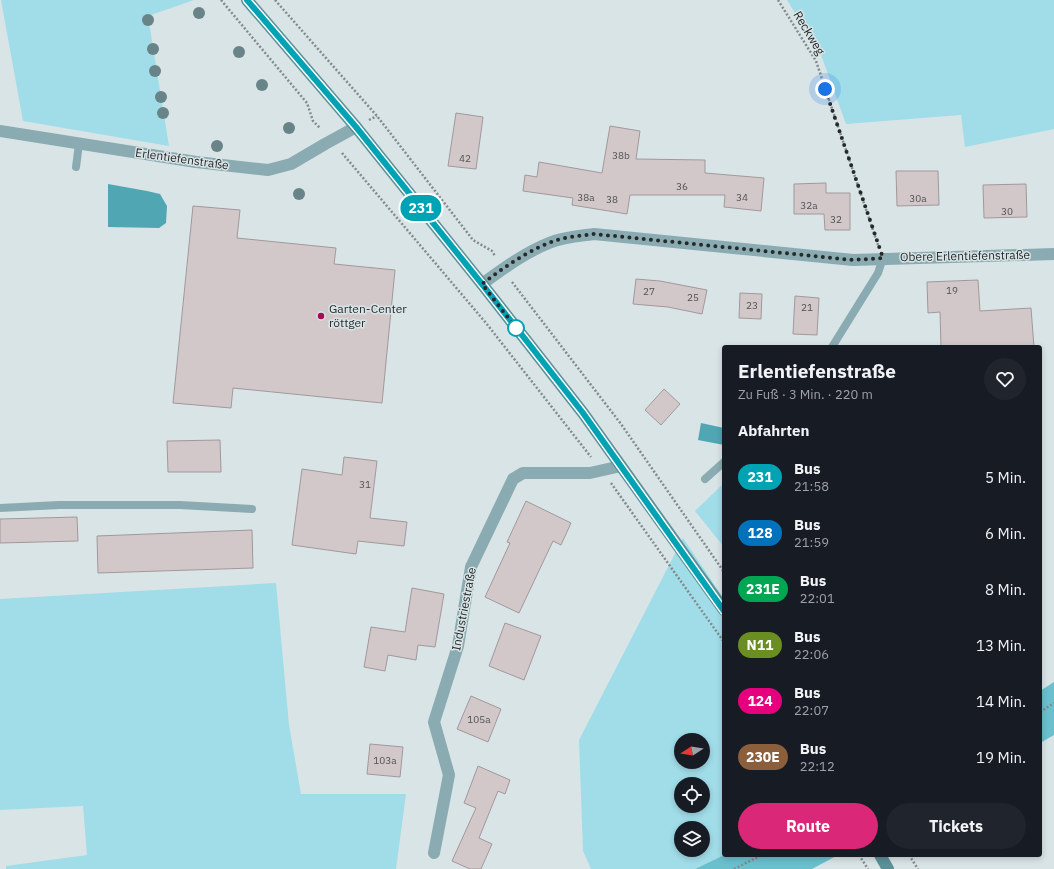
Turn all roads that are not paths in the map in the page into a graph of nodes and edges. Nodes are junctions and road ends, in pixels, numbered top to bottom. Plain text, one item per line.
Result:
1 (247, 0) edge
2 (356, 127) junction
3 (0, 131) edge
4 (79, 144) junction
5 (76, 168) dead end
6 (1054, 254) edge
7 (883, 258) junction
8 (482, 284) junction
9 (833, 345) edge
10 (722, 464) edge
11 (621, 466) junction
12 (706, 479) dead end
13 (0, 508) edge
14 (252, 509) dead end
15 (722, 607) edge
16 (434, 853) dead end
17 (881, 857) edge
18 (888, 869) edge

1 - 2 street
2 - 4 street, Erlentiefenstraße
2 - 8 street
3 - 4 street, Erlentiefenstraße
4 - 5 lane
6 - 7 street, Obere Erlentiefenstraße
7 - 8 street, Obere Erlentiefenstraße
7 - 9 lane
8 - 11 street
10 - 12 lane
11 - 15 street
11 - 16 street, Industriestraße
13 - 14 lane
17 - 18 street

